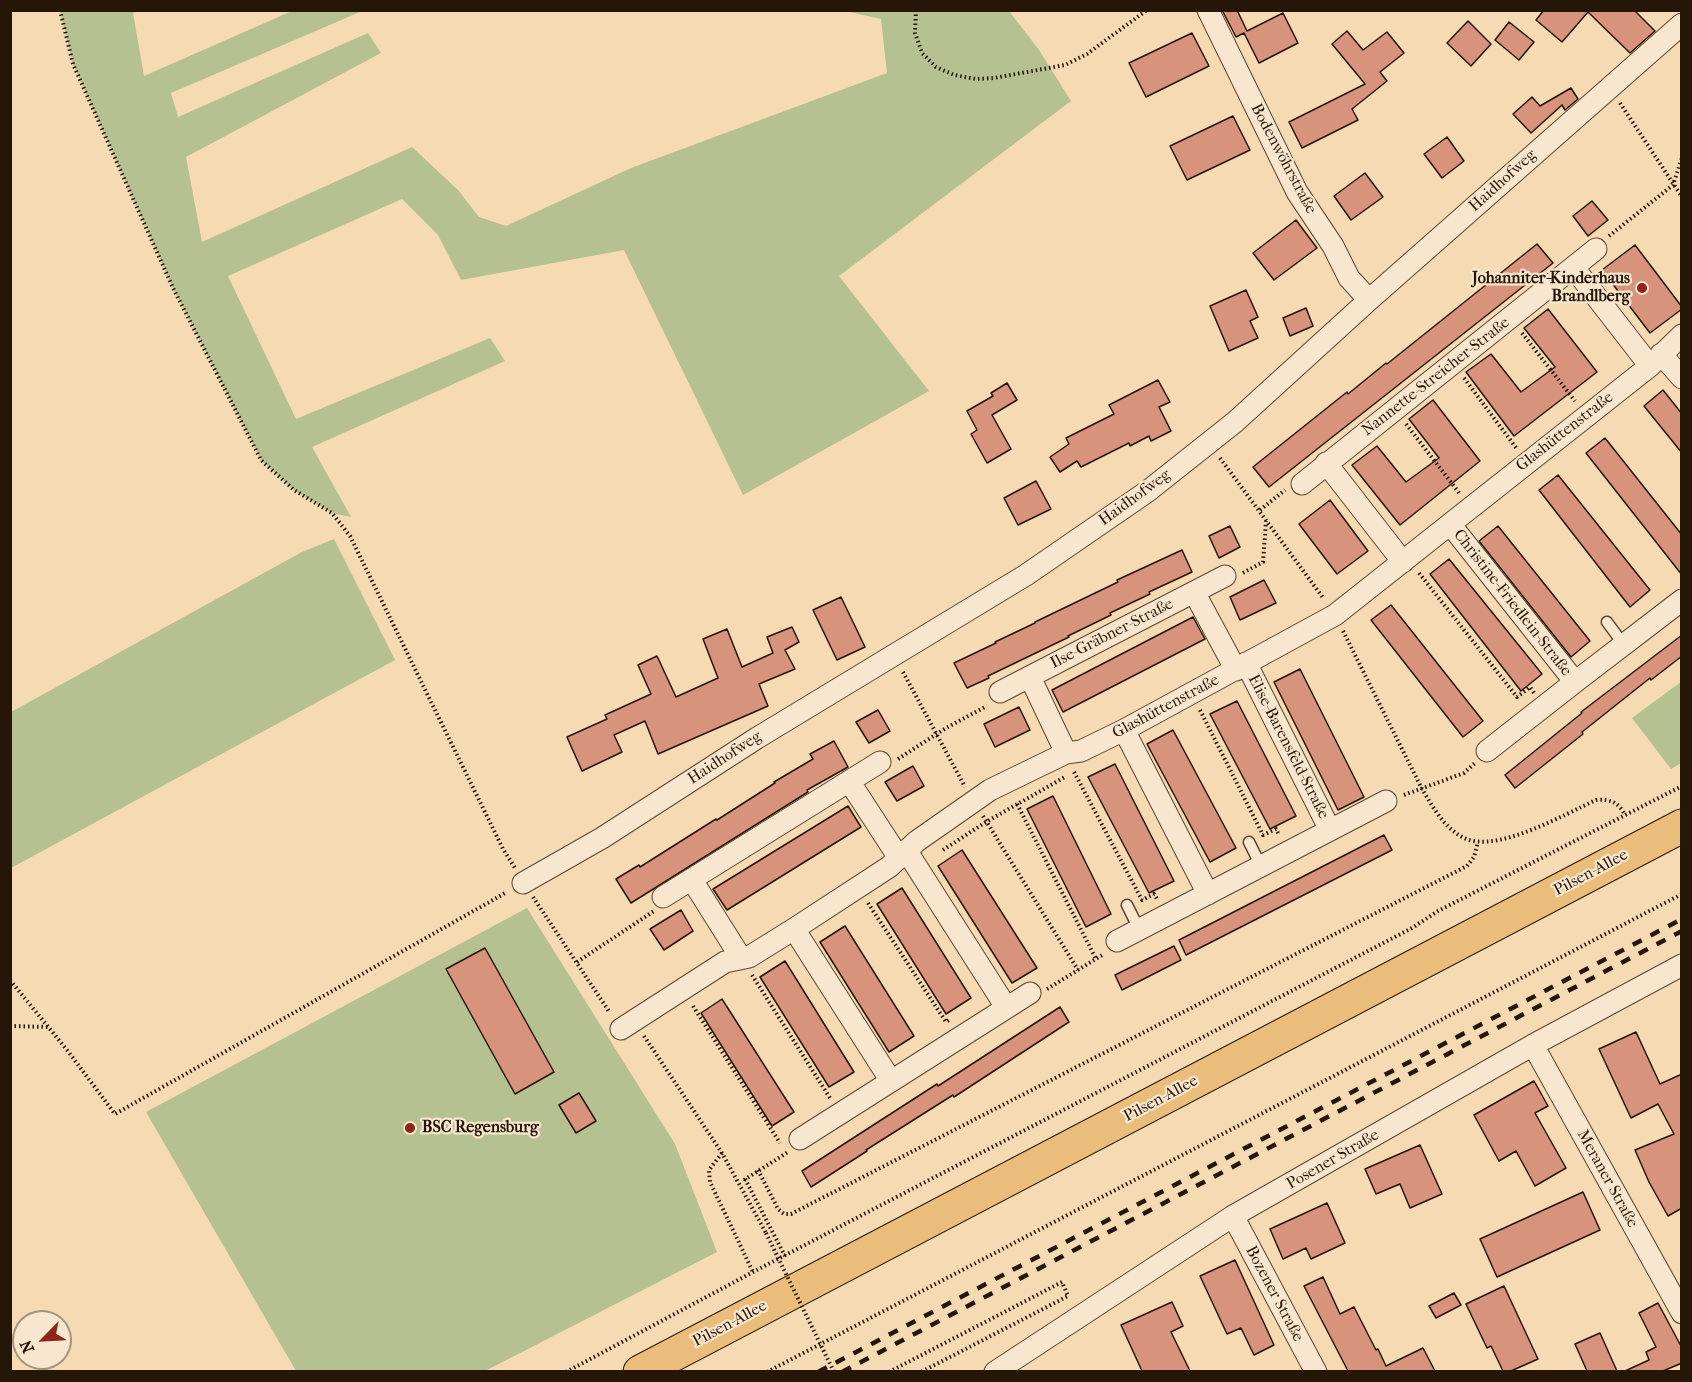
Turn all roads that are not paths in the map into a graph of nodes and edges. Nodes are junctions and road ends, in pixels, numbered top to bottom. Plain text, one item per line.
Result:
1 (1208, 10) edge
2 (1682, 24) edge
3 (1596, 249) road end
4 (1574, 268) junction
5 (1369, 300) junction
6 (1682, 335) edge
7 (1655, 360) junction
8 (1682, 378) edge
9 (1326, 463) junction
10 (1302, 484) road end
11 (1450, 524) junction
12 (1405, 560) junction
13 (1225, 576) road end
14 (1194, 592) junction
15 (1682, 600) edge
16 (1607, 622) dead end
17 (1624, 645) junction
18 (1241, 666) junction
19 (1030, 677) junction
20 (1575, 682) junction
21 (1000, 692) road end
22 (1124, 730) junction
23 (1487, 752) road end
24 (1066, 753) junction
25 (880, 762) road end
26 (849, 781) junction
27 (1386, 801) road end
28 (1682, 826) edge
29 (1329, 830) junction
30 (1249, 842) dead end
31 (907, 858) junction
32 (1261, 866) junction
33 (692, 880) junction
34 (523, 883) road end
35 (1208, 894) junction
36 (663, 897) road end
37 (1127, 905) dead end
38 (794, 928) junction
39 (1139, 929) junction
40 (1117, 941) road end
41 (741, 958) junction
42 (1682, 965) edge
43 (1030, 993) road end
44 (1006, 1007) junction
45 (627, 1025) road end
46 (1533, 1045) junction
47 (891, 1081) junction
48 (800, 1138) road end
49 (1233, 1216) junction
50 (1682, 1313) edge
51 (640, 1371) edge
52 (995, 1371) edge
53 (1316, 1371) edge

1 - 5 street, Bodenwöhrstraße
2 - 5 street, Haidhofweg
3 - 4 street, Nannette-Streicher-Straße
4 - 7 street
4 - 9 street, Nannette-Streicher-Straße
5 - 34 street, Haidhofweg
6 - 7 street, Glashüttenstraße
7 - 8 street
7 - 11 street, Glashüttenstraße
9 - 10 street, Nannette-Streicher-Straße
9 - 12 street
11 - 12 street, Glashüttenstraße
11 - 20 street, Christine-Friedlein-Straße
12 - 18 street, Glashüttenstraße
13 - 14 street, Ilse-Gräbner-Straße
14 - 18 street, Ilse-Gräbner-Straße
14 - 19 street, Ilse-Gräbner-Straße
15 - 17 street, Christine-Friedlein-Straße
16 - 17 lane
17 - 20 street, Christine-Friedlein-Straße
18 - 22 street, Glashüttenstraße
18 - 29 street, Elise-Barensfeld-Straße
19 - 21 street, Ilse-Gräbner-Straße
19 - 24 street, Ilse-Gräbner-Straße
20 - 23 street, Christine-Friedlein-Straße
22 - 24 street, Glashüttenstraße
22 - 35 street
24 - 31 street, Glashüttenstraße
25 - 26 street
26 - 31 street
26 - 33 street
27 - 29 street, Elise-Barensfeld-Straße
28 - 51 main road, Pilsen-Allee
29 - 32 street, Elise-Barensfeld-Straße
30 - 32 lane
31 - 38 street, Glashüttenstraße
31 - 44 street
32 - 35 street, Elise-Barensfeld-Straße
33 - 36 street
33 - 41 street
35 - 39 street, Elise-Barensfeld-Straße
37 - 39 lane
38 - 41 street, Glashüttenstraße
38 - 47 street
39 - 40 street, Elise-Barensfeld-Straße
41 - 45 street, Glashüttenstraße
42 - 46 street, Posener Straße
43 - 44 street
44 - 47 street
46 - 49 street, Posener Straße
46 - 50 street, Meraner Straße
47 - 48 street
49 - 52 street, Posener Straße
49 - 53 street, Bozener Straße

